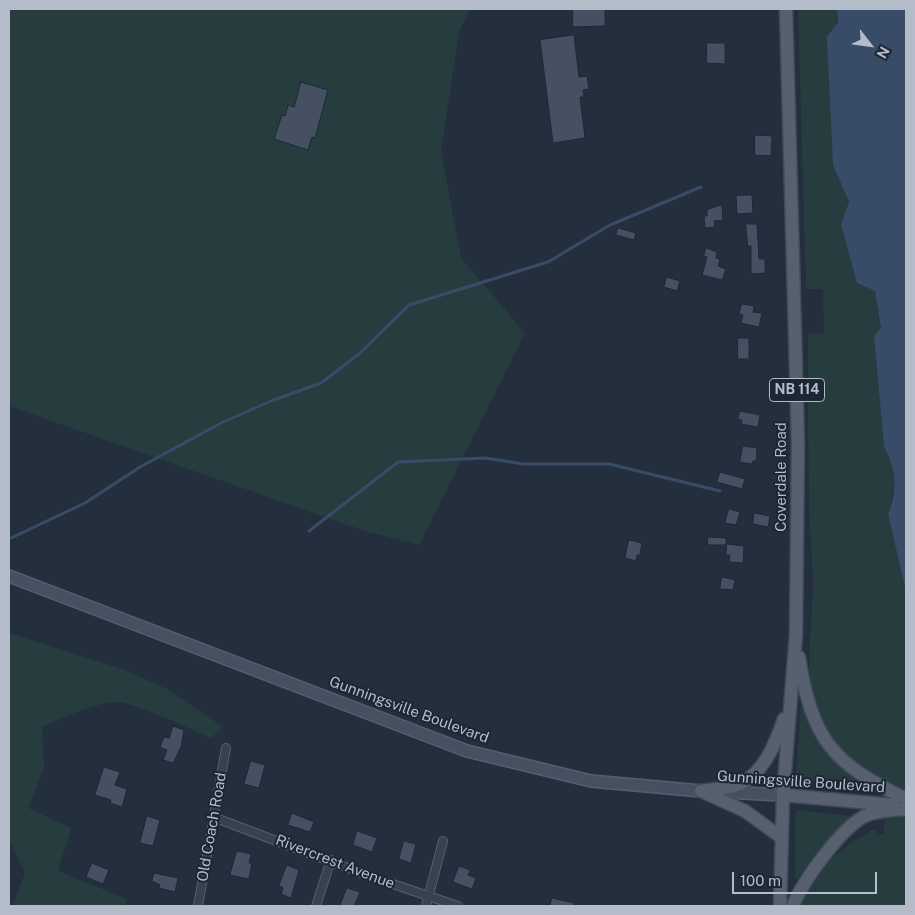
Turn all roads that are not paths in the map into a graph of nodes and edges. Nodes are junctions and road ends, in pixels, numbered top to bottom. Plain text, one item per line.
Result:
1 (786, 9) edge
2 (9, 576) edge
3 (796, 635) junction
4 (790, 702) junction
5 (226, 748) dead end
6 (701, 791) junction
7 (783, 795) junction
8 (906, 799) edge
9 (906, 807) edge
10 (878, 808) junction
11 (213, 817) junction
12 (782, 838) junction
13 (444, 841) dead end
14 (331, 860) junction
15 (429, 896) junction
16 (198, 906) edge
17 (316, 906) edge
18 (426, 906) edge
19 (458, 906) edge
20 (780, 906) edge
21 (793, 906) edge

1 - 3 main road, Coverdale Road / NB 114
2 - 6 main road, Gunningsville Boulevard
3 - 4 main road, Coverdale Road / NB 114
3 - 8 main road
4 - 6 main road
4 - 7 main road, Coverdale Road / NB 114
5 - 11 street, Old Coach Road
6 - 7 main road, Gunningsville Boulevard
6 - 12 main road
7 - 10 main road, Gunningsville Boulevard
7 - 12 main road, NB 114
9 - 10 main road, Gunningsville Boulevard
10 - 21 main road
11 - 14 street, Rivercrest Avenue
11 - 16 street, Old Coach Road
12 - 20 main road, NB 114
13 - 15 street
14 - 15 street, Rivercrest Avenue
14 - 17 street
15 - 18 street
15 - 19 street, Rivercrest Avenue

